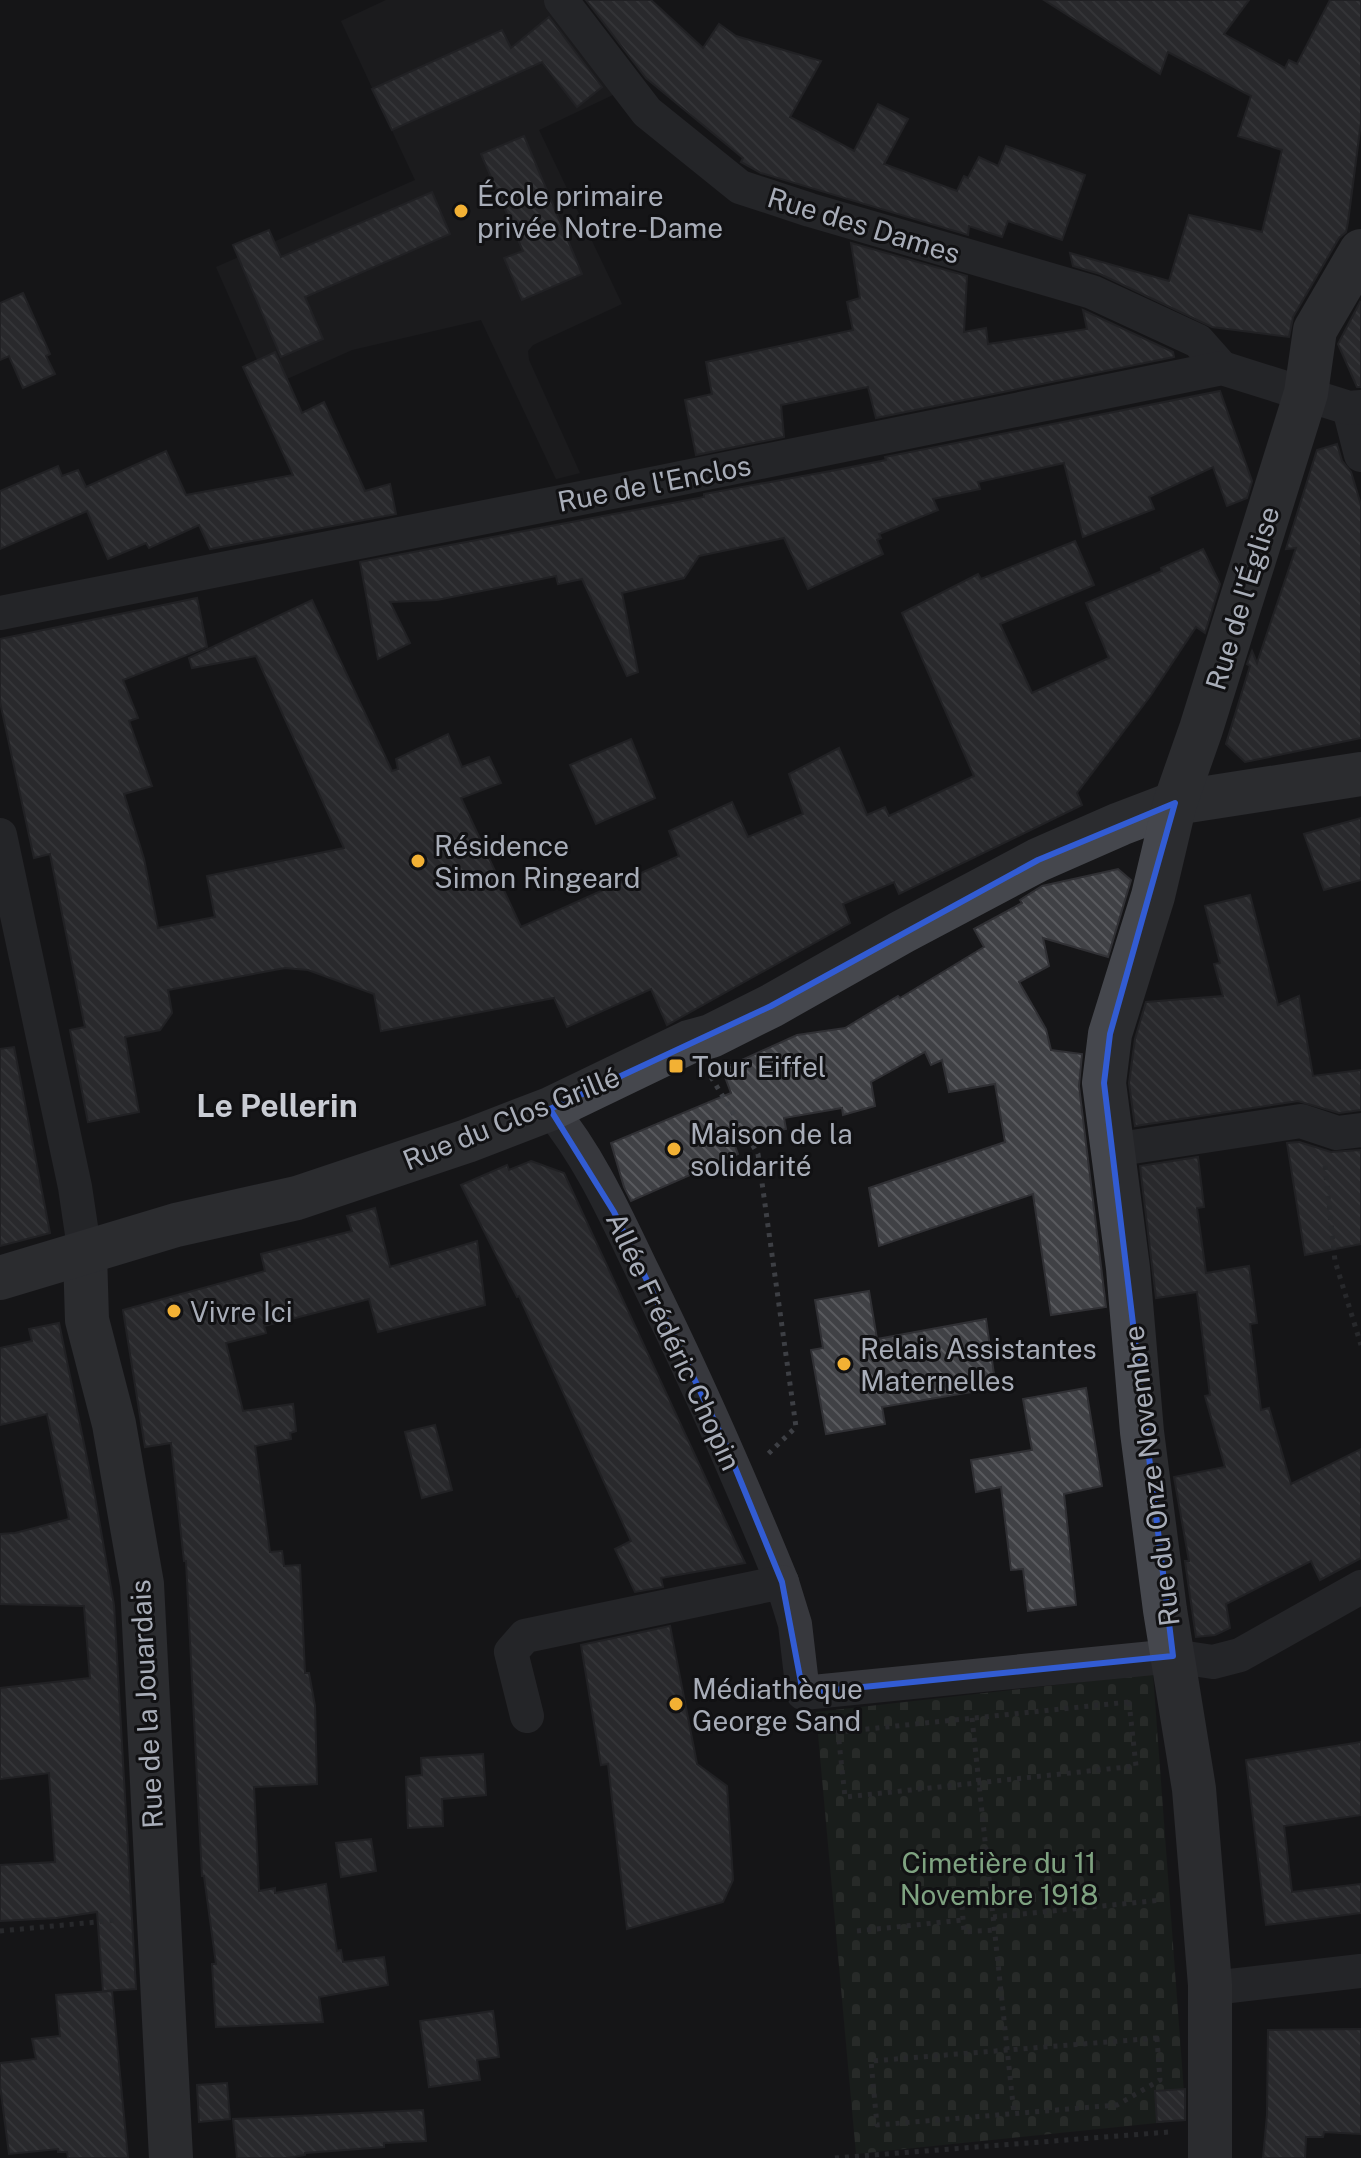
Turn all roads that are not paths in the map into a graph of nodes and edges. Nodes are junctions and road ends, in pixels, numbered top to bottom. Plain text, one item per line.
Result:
1 (561, 0) edge
2 (1361, 251) edge
3 (1222, 368) junction
4 (1306, 393) junction
5 (1355, 408) edge
6 (1361, 455) edge
7 (0, 613) edge
8 (1361, 774) edge
9 (1175, 803) junction
10 (0, 835) edge
11 (550, 1109) junction
12 (1361, 1130) edge
13 (1113, 1150) junction
14 (85, 1254) junction
15 (0, 1278) edge
16 (782, 1582) junction
17 (1361, 1587) edge
18 (1173, 1656) junction
19 (527, 1716) dead end
20 (1361, 1971) edge
21 (1210, 1985) junction
22 (1210, 2143) edge
23 (171, 2158) edge

1 - 3 street, Rue des Dames
2 - 4 main road, Rue de l'Église
3 - 4 street
3 - 7 street, Rue de l'Enclos
4 - 5 street
4 - 9 main road, Rue de l'Église
5 - 6 street
8 - 9 main road, Rue du Clos Grillé
9 - 11 main road, Rue du Clos Grillé
9 - 13 main road, Rue du Onze Novembre
10 - 14 street
11 - 14 main road, Rue du Clos Grillé
11 - 16 street, Allée Frédéric Chopin
12 - 13 street
13 - 18 main road, Rue du Onze Novembre
14 - 15 main road, Rue du Clos Grillé
14 - 23 main road, Rue de la Jouardais
16 - 18 street, Allée Frédéric Chopin
16 - 19 street
17 - 18 street
18 - 21 main road, Rue du Onze Novembre
20 - 21 street
21 - 22 main road, Rue du Onze Novembre

